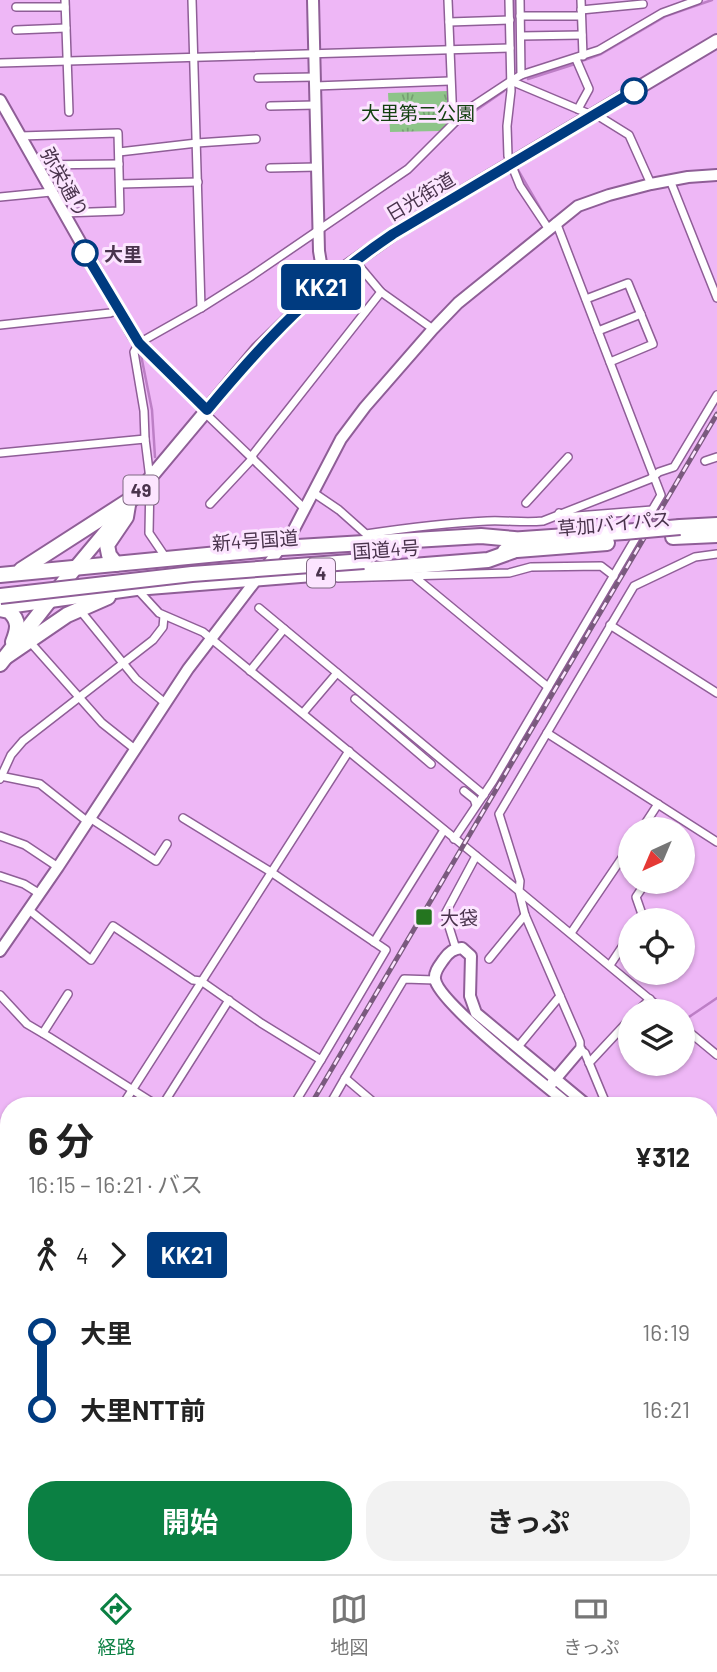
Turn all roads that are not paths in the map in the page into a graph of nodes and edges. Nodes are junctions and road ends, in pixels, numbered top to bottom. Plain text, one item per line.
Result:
1 (192, 0) edge
2 (313, 0) edge
3 (448, 0) edge
4 (509, 0) edge
5 (520, 0) edge
6 (581, 0) edge
7 (698, 0) edge
8 (65, 4) edge
9 (643, 4) dead end
10 (16, 7) dead end
11 (581, 13) junction
12 (520, 16) junction
13 (510, 20) junction
14 (449, 22) junction
15 (66, 28) junction
16 (16, 30) dead end
17 (582, 35) junction
18 (521, 36) junction
19 (717, 41) edge
20 (510, 48) junction
21 (451, 51) junction
22 (314, 53) junction
23 (195, 56) junction
24 (579, 58) junction
25 (66, 59) junction
26 (0, 63) edge
27 (521, 75) junction
28 (258, 78) dead end
29 (315, 81) junction
30 (450, 81) junction
31 (511, 81) junction
32 (0, 100) edge
33 (316, 105) junction
34 (270, 106) dead end
35 (578, 109) junction
36 (69, 112) dead end
37 (593, 115) junction
38 (453, 123) junction
39 (20, 136) junction
40 (256, 139) dead end
41 (197, 143) junction
42 (119, 152) junction
43 (119, 164) junction
44 (35, 165) junction
45 (510, 165) junction
46 (318, 167) junction
47 (270, 168) dead end
48 (717, 175) edge
49 (670, 180) junction
50 (198, 182) junction
51 (120, 184) junction
52 (651, 184) junction
53 (51, 192) junction
54 (0, 197) edge
55 (62, 213) junction
56 (552, 225) junction
57 (319, 229) junction
58 (354, 260) junction
59 (331, 278) junction
60 (381, 292) junction
61 (717, 298) edge
62 (586, 299) junction
63 (201, 308) junction
64 (118, 310) junction
65 (640, 314) junction
66 (0, 325) edge
67 (433, 329) junction
68 (598, 331) junction
69 (139, 343) junction
70 (610, 362) junction
71 (717, 395) edge
72 (206, 411) junction
73 (145, 439) junction
74 (0, 453) edge
75 (252, 457) junction
76 (568, 457) dead end
77 (717, 457) edge
78 (705, 461) dead end
79 (654, 476) junction
80 (150, 479) junction
81 (314, 493) junction
82 (132, 501) junction
83 (526, 503) dead end
84 (210, 504) dead end
85 (306, 509) junction
86 (652, 510) junction
87 (559, 513) junction
88 (717, 525) edge
89 (676, 532) junction
90 (366, 534) junction
91 (717, 535) edge
92 (514, 545) junction
93 (318, 546) junction
94 (281, 548) junction
95 (717, 554) edge
96 (364, 556) junction
97 (166, 558) junction
98 (116, 564) junction
99 (75, 569) junction
100 (326, 573) junction
101 (7, 574) edge
102 (614, 576) junction
103 (416, 578) junction
104 (257, 579) junction
105 (0, 587) edge
106 (132, 589) junction
107 (0, 596) edge
108 (50, 600) junction
109 (0, 608) edge
110 (259, 608) dead end
111 (79, 609) junction
112 (164, 616) junction
113 (610, 625) junction
114 (284, 629) junction
115 (211, 638) junction
116 (30, 642) junction
117 (3, 660) edge
118 (123, 663) junction
119 (250, 671) junction
120 (337, 673) junction
121 (548, 687) junction
122 (717, 693) edge
123 (79, 697) junction
124 (355, 699) dead end
125 (165, 703) junction
126 (303, 713) junction
127 (403, 733) junction
128 (547, 733) junction
129 (135, 750) junction
130 (349, 751) junction
131 (431, 764) dead end
132 (0, 777) edge
133 (464, 791) dead end
134 (484, 795) junction
135 (658, 804) junction
136 (476, 805) junction
137 (650, 817) edge
138 (89, 820) junction
139 (186, 820) dead end
140 (444, 830) junction
141 (0, 836) edge
142 (454, 839) junction
143 (717, 842) edge
144 (167, 844) dead end
145 (476, 856) junction
146 (618, 864) edge
147 (58, 867) junction
148 (271, 872) junction
149 (0, 876) edge
150 (519, 891) junction
151 (40, 894) junction
152 (29, 910) junction
153 (524, 915) junction
154 (571, 933) junction
155 (374, 942) junction
156 (456, 949) junction
157 (0, 951) edge
158 (618, 953) edge
159 (489, 959) dead end
160 (610, 965) junction
161 (435, 980) junction
162 (201, 981) junction
163 (0, 995) edge
164 (68, 995) dead end
165 (470, 996) junction
166 (560, 996) junction
167 (650, 999) edge
168 (229, 1000) junction
169 (456, 1007) junction
170 (479, 1023) junction
171 (618, 1032) edge
172 (43, 1033) junction
173 (695, 1037) edge
174 (517, 1048) junction
175 (580, 1050) junction
176 (717, 1055) edge
177 (321, 1060) junction
178 (589, 1063) junction
179 (345, 1078) junction
180 (552, 1083) junction
181 (132, 1091) junction
182 (128, 1097) edge
183 (143, 1097) edge
184 (166, 1097) edge
185 (298, 1097) edge
186 (334, 1097) edge
187 (367, 1097) edge
188 (563, 1097) edge
189 (574, 1097) edge
190 (603, 1097) edge

1 - 23 street
2 - 22 street
3 - 14 street
4 - 13 street
5 - 12 street
6 - 11 street
7 - 24 street
8 - 10 street
8 - 15 street
9 - 11 street
11 - 12 street
11 - 17 street
12 - 18 street
13 - 14 street
13 - 20 street
14 - 21 street
15 - 16 street
15 - 25 street
17 - 18 street
17 - 24 street
18 - 27 street
19 - 37 main road, 日光街道 / 49
20 - 21 street
20 - 31 street
21 - 22 street
21 - 30 street
22 - 23 street
22 - 29 street
23 - 25 street
23 - 41 street
24 - 27 street
24 - 35 street
25 - 26 street
25 - 36 street
27 - 31 street
28 - 29 street
29 - 30 street
29 - 33 street
30 - 38 street
31 - 35 street
31 - 38 street
31 - 45 street
32 - 39 street, 弥栄通り
33 - 34 street
33 - 46 street
35 - 37 street
37 - 45 main road, 日光街道 / 49
37 - 52 street
38 - 57 street
39 - 42 street
39 - 44 street, 弥栄通り
40 - 41 street
41 - 42 street
41 - 50 street
42 - 43 street
43 - 44 street
43 - 51 street
44 - 53 street, 弥栄通り
45 - 56 street
45 - 58 main road, 日光街道 / 49
46 - 47 street
46 - 57 street
48 - 49 street
49 - 52 street
49 - 61 street
50 - 51 street
50 - 63 street
51 - 55 street
52 - 56 street
53 - 54 street
53 - 55 street, 弥栄通り
55 - 64 street, 弥栄通り
56 - 62 street
56 - 67 street
57 - 59 street
57 - 63 street
58 - 59 main road, 日光街道 / 49
58 - 60 street
59 - 72 main road, 日光街道 / 49
60 - 67 street
60 - 75 street
62 - 65 street
62 - 68 street
63 - 69 street
64 - 66 street
64 - 69 street, 弥栄通り
65 - 68 street
65 - 70 street
67 - 81 street
68 - 70 street
69 - 72 street, 弥栄通り
69 - 73 street
70 - 79 street
71 - 79 street
72 - 75 street
72 - 80 main road, 日光街道 / 49
73 - 74 street
73 - 80 street
75 - 84 street
75 - 85 street
76 - 83 street
77 - 78 street
79 - 86 street
79 - 87 street
80 - 82 main road, 日光街道 / 49
80 - 97 street
81 - 85 street
81 - 90 street
82 - 98 highway
82 - 99 main road, 日光街道 / 49
82 - 101 highway
85 - 94 street
86 - 87 street
86 - 102 street
87 - 90 street
88 - 89 highway, 草加バイパス / 4
89 - 91 highway, 草加バイパス / 4
89 - 92 highway, 草加バイパス / 4, bridge
90 - 93 street
92 - 93 highway, 国道4号 / 4
92 - 96 highway, 新4号国道 / 4
92 - 100 highway, 国道4号 / 4
93 - 94 highway, 国道4号 / 4
94 - 97 highway, 国道4号 / 4
94 - 104 street
95 - 113 street
96 - 105 highway, 新4号国道 / 4
96 - 107 highway, 新4号国道 / 4, bridge
97 - 98 highway, 国道4号 / 4
98 - 99 highway, 国道4号 / 4
99 - 101 highway, 国道4号
99 - 108 highway, 日光街道
100 - 103 street
100 - 104 highway, 国道4号 / 4
102 - 103 street
102 - 121 street
103 - 121 street
104 - 106 highway, 国道4号 / 4
104 - 115 street
106 - 108 highway, 国道4号 / 4
106 - 111 highway, 4
106 - 112 street
108 - 109 highway, 国道4号
108 - 117 highway, 日光街道
109 - 117 highway
110 - 114 street
111 - 116 highway, 4
111 - 118 street
112 - 115 street
112 - 118 street
113 - 122 street
113 - 128 street
114 - 119 street
114 - 120 street
115 - 119 street
115 - 125 street
116 - 117 highway, 4
116 - 123 street
118 - 123 street
118 - 125 street
119 - 126 street
120 - 126 street
120 - 127 street
121 - 134 street
123 - 129 street
123 - 132 street
124 - 127 street
125 - 129 street
126 - 130 street
127 - 131 street
127 - 134 street
128 - 135 street
128 - 150 street
129 - 138 street
130 - 140 street
130 - 148 street
132 - 138 street
133 - 136 street
134 - 136 street
135 - 137 street
135 - 143 street
136 - 142 street
138 - 144 street
138 - 147 street
139 - 148 street
140 - 142 street
140 - 155 street
141 - 147 street
142 - 145 street
145 - 150 street
145 - 156 street
146 - 154 street
147 - 151 street
148 - 155 street
148 - 162 street
149 - 151 street
150 - 153 street
150 - 154 street
151 - 152 street
152 - 157 street
152 - 162 street
153 - 159 street
153 - 166 street
154 - 160 street
155 - 177 street
156 - 161 street
156 - 165 street
158 - 160 street
160 - 167 street
161 - 169 street
161 - 179 street
162 - 168 street
162 - 181 street
163 - 172 street
164 - 172 street
165 - 169 street
165 - 170 street
166 - 174 street
166 - 175 street
168 - 177 street
168 - 184 street
169 - 170 street
170 - 174 street
170 - 180 street
171 - 178 street
172 - 181 street
173 - 176 street
174 - 180 street
175 - 178 street
175 - 180 street
177 - 185 street
178 - 190 street
179 - 186 street
179 - 187 street
180 - 188 street
180 - 189 street
181 - 182 street
181 - 183 street

